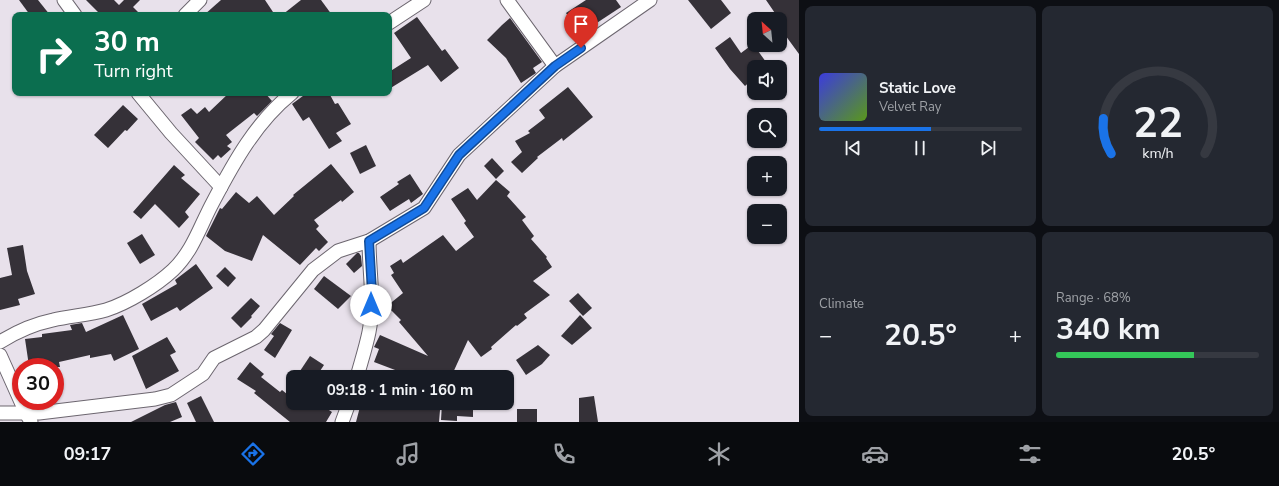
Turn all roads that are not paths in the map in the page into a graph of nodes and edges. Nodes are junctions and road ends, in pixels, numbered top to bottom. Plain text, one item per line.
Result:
1 (64, 0) edge
2 (200, 0) edge
3 (424, 0) edge
4 (507, 0) edge
5 (650, 0) edge
6 (73, 12) edge
7 (188, 12) edge
8 (392, 21) edge
9 (555, 66) junction
10 (140, 96) edge
11 (289, 96) edge
12 (221, 187) junction
13 (369, 241) junction
14 (0, 342) edge
15 (0, 355) edge
16 (359, 370) edge
17 (346, 410) edge
18 (0, 413) edge
19 (28, 417) edge
20 (342, 422) edge

1 - 6 street
2 - 7 street
3 - 8 street
4 - 9 street
5 - 9 street
9 - 13 street
10 - 12 street
11 - 12 street
12 - 14 street
13 - 16 street
13 - 19 street
15 - 19 street
17 - 20 street
18 - 19 street

